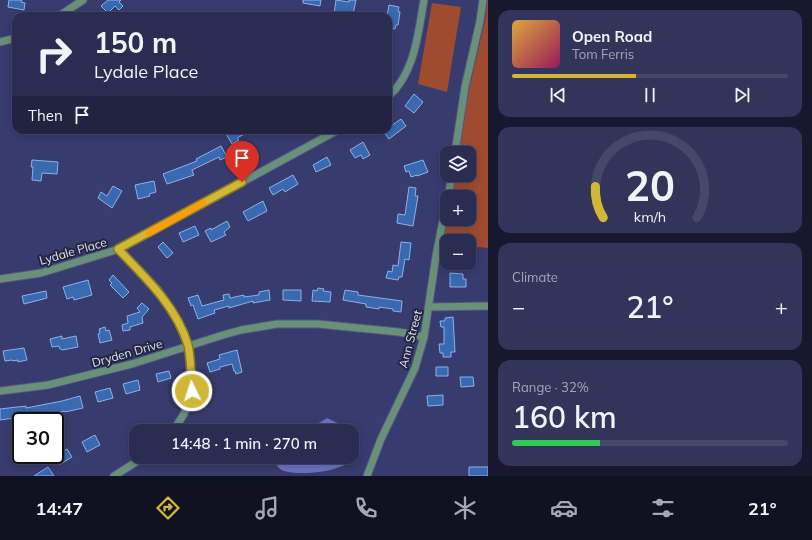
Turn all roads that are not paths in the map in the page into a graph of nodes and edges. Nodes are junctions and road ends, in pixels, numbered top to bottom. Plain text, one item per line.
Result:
1 (83, 0) edge
2 (424, 0) edge
3 (483, 0) edge
4 (65, 12) edge
5 (12, 39) edge
6 (0, 42) edge
7 (392, 92) edge
8 (331, 134) edge
9 (456, 146) edge
10 (442, 226) edge
11 (118, 249) junction
12 (0, 279) edge
13 (429, 306) junction
14 (488, 306) edge
15 (424, 337) junction
16 (188, 346) junction
17 (0, 391) edge
18 (178, 424) edge
19 (133, 464) edge
20 (114, 476) edge
21 (367, 476) edge

1 - 4 street
2 - 7 street
3 - 9 street
5 - 6 street
8 - 11 street, Lydale Place
10 - 13 street, Ann Street
11 - 12 street, Lydale Place
11 - 16 street
13 - 14 street
13 - 15 street, Ann Street
15 - 16 street, Dryden Drive
15 - 21 street, Ann Street
16 - 17 street, Dryden Drive
16 - 18 street
19 - 20 street

